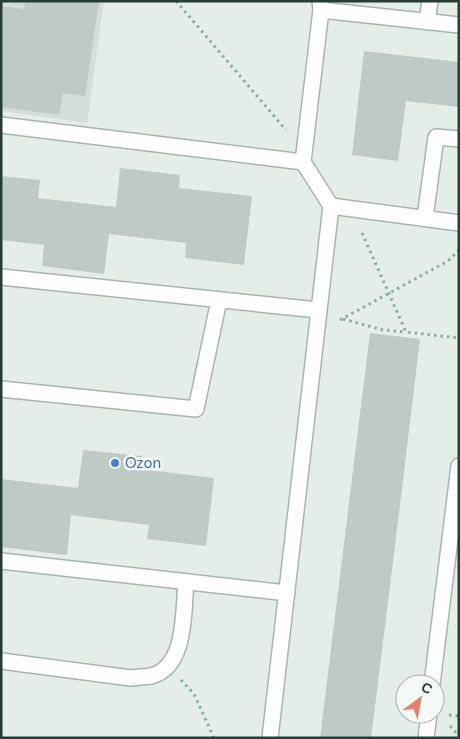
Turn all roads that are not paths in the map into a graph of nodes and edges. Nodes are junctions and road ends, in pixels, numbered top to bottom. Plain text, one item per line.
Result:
1 (430, 1) edge
2 (320, 6) edge
3 (427, 22) junction
4 (459, 25) edge
5 (1, 125) edge
6 (459, 140) edge
7 (303, 162) junction
8 (331, 206) junction
9 (425, 218) junction
10 (459, 223) edge
11 (1, 277) edge
12 (219, 300) junction
13 (318, 310) junction
14 (1, 389) edge
15 (459, 466) edge
16 (1, 561) edge
17 (186, 582) junction
18 (287, 593) junction
19 (1, 661) edge
20 (433, 674) edge
21 (428, 724) edge
22 (270, 738) edge
23 (426, 738) edge

1 - 3 lane
2 - 3 lane
2 - 7 lane
3 - 4 lane
5 - 7 lane
6 - 9 lane
7 - 8 lane
8 - 9 lane
8 - 13 lane
9 - 10 lane
11 - 12 lane
12 - 13 lane
12 - 14 lane
13 - 18 lane
15 - 20 lane
16 - 17 lane
17 - 18 lane
17 - 19 lane
18 - 22 lane
21 - 23 lane

